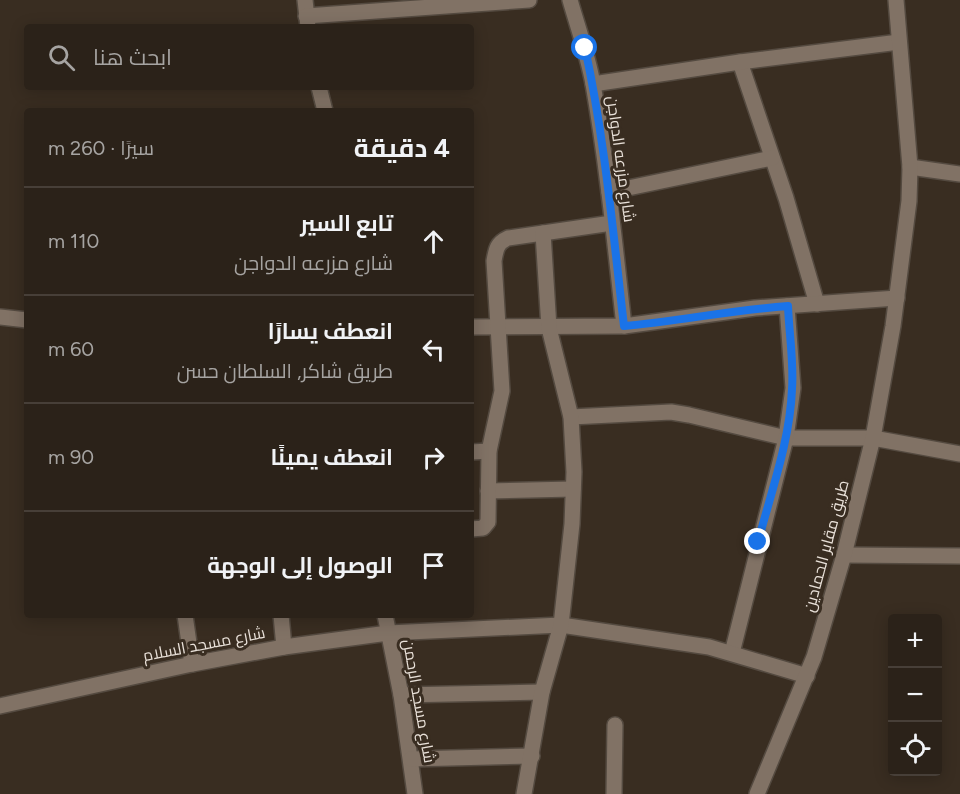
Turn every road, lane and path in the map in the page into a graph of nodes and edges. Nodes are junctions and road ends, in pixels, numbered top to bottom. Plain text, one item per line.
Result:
1 (530, 0) edge
2 (570, 0) edge
3 (896, 0) edge
4 (306, 14) edge
5 (899, 42) junction
6 (740, 62) junction
7 (593, 84) junction
8 (320, 90) edge
9 (324, 108) edge
10 (772, 158) junction
11 (910, 168) junction
12 (960, 174) edge
13 (609, 192) junction
14 (612, 223) junction
15 (543, 233) junction
16 (897, 298) junction
17 (817, 304) junction
18 (788, 306) junction
19 (0, 317) edge
20 (24, 320) edge
21 (498, 326) junction
22 (624, 326) junction
23 (474, 327) edge
24 (549, 328) junction
25 (571, 417) junction
26 (786, 438) junction
27 (873, 438) junction
28 (489, 451) junction
29 (474, 452) edge
30 (960, 454) edge
31 (573, 489) junction
32 (488, 491) junction
33 (474, 530) edge
34 (844, 555) junction
35 (960, 556) edge
36 (185, 618) edge
37 (281, 618) edge
38 (386, 618) edge
39 (561, 625) junction
40 (388, 633) junction
41 (285, 647) junction
42 (732, 653) junction
43 (192, 664) junction
44 (807, 676) junction
45 (542, 692) junction
46 (401, 695) junction
47 (0, 706) edge
48 (615, 725) dead end
49 (532, 756) junction
50 (411, 759) junction
51 (415, 794) edge
52 (524, 794) edge
53 (614, 794) edge
54 (758, 794) edge

1 - 4 street
2 - 7 street, شارع مزرعه الدواجن
3 - 5 street, طريق مقابر الحمادين
5 - 6 street
5 - 11 street, طريق مقابر الحمادين
6 - 7 street
6 - 10 street
7 - 13 street, شارع مزرعه الدواجن
8 - 9 street
10 - 13 street
10 - 17 street
11 - 12 street
11 - 16 street, طريق مقابر الحمادين
13 - 14 street, شارع مزرعه الدواجن
14 - 15 street
14 - 22 street, شارع مزرعه الدواجن
15 - 21 street
15 - 24 street
16 - 17 street
16 - 27 street, طريق مقابر الحمادين
17 - 18 street
18 - 22 street
18 - 26 street
19 - 20 street
21 - 23 street
21 - 24 street
21 - 28 street
22 - 24 street
24 - 25 street
25 - 26 street
25 - 31 street
26 - 27 street
26 - 42 street
27 - 30 street
27 - 34 street, طريق مقابر الحمادين
28 - 29 street
28 - 32 street
31 - 32 street
31 - 39 street
32 - 33 street
34 - 35 street
34 - 44 street, طريق مقابر الحمادين
36 - 43 street
37 - 41 street
38 - 40 street, شارع مسجد الرحمن
39 - 40 street, شارع مسجد السلام
39 - 42 street, شارع مسجد السلام
39 - 45 street
40 - 41 street, شارع مسجد السلام
40 - 46 street, شارع مسجد الرحمن
41 - 43 street, شارع مسجد السلام
42 - 44 street, شارع مسجد السلام
43 - 47 street, شارع مسجد السلام
44 - 54 street, طريق مقابر الحمادين
45 - 46 street
45 - 49 street
46 - 50 street, شارع مسجد الرحمن
48 - 53 street
49 - 50 street
49 - 52 street
50 - 51 street, شارع مسجد الرحمن

